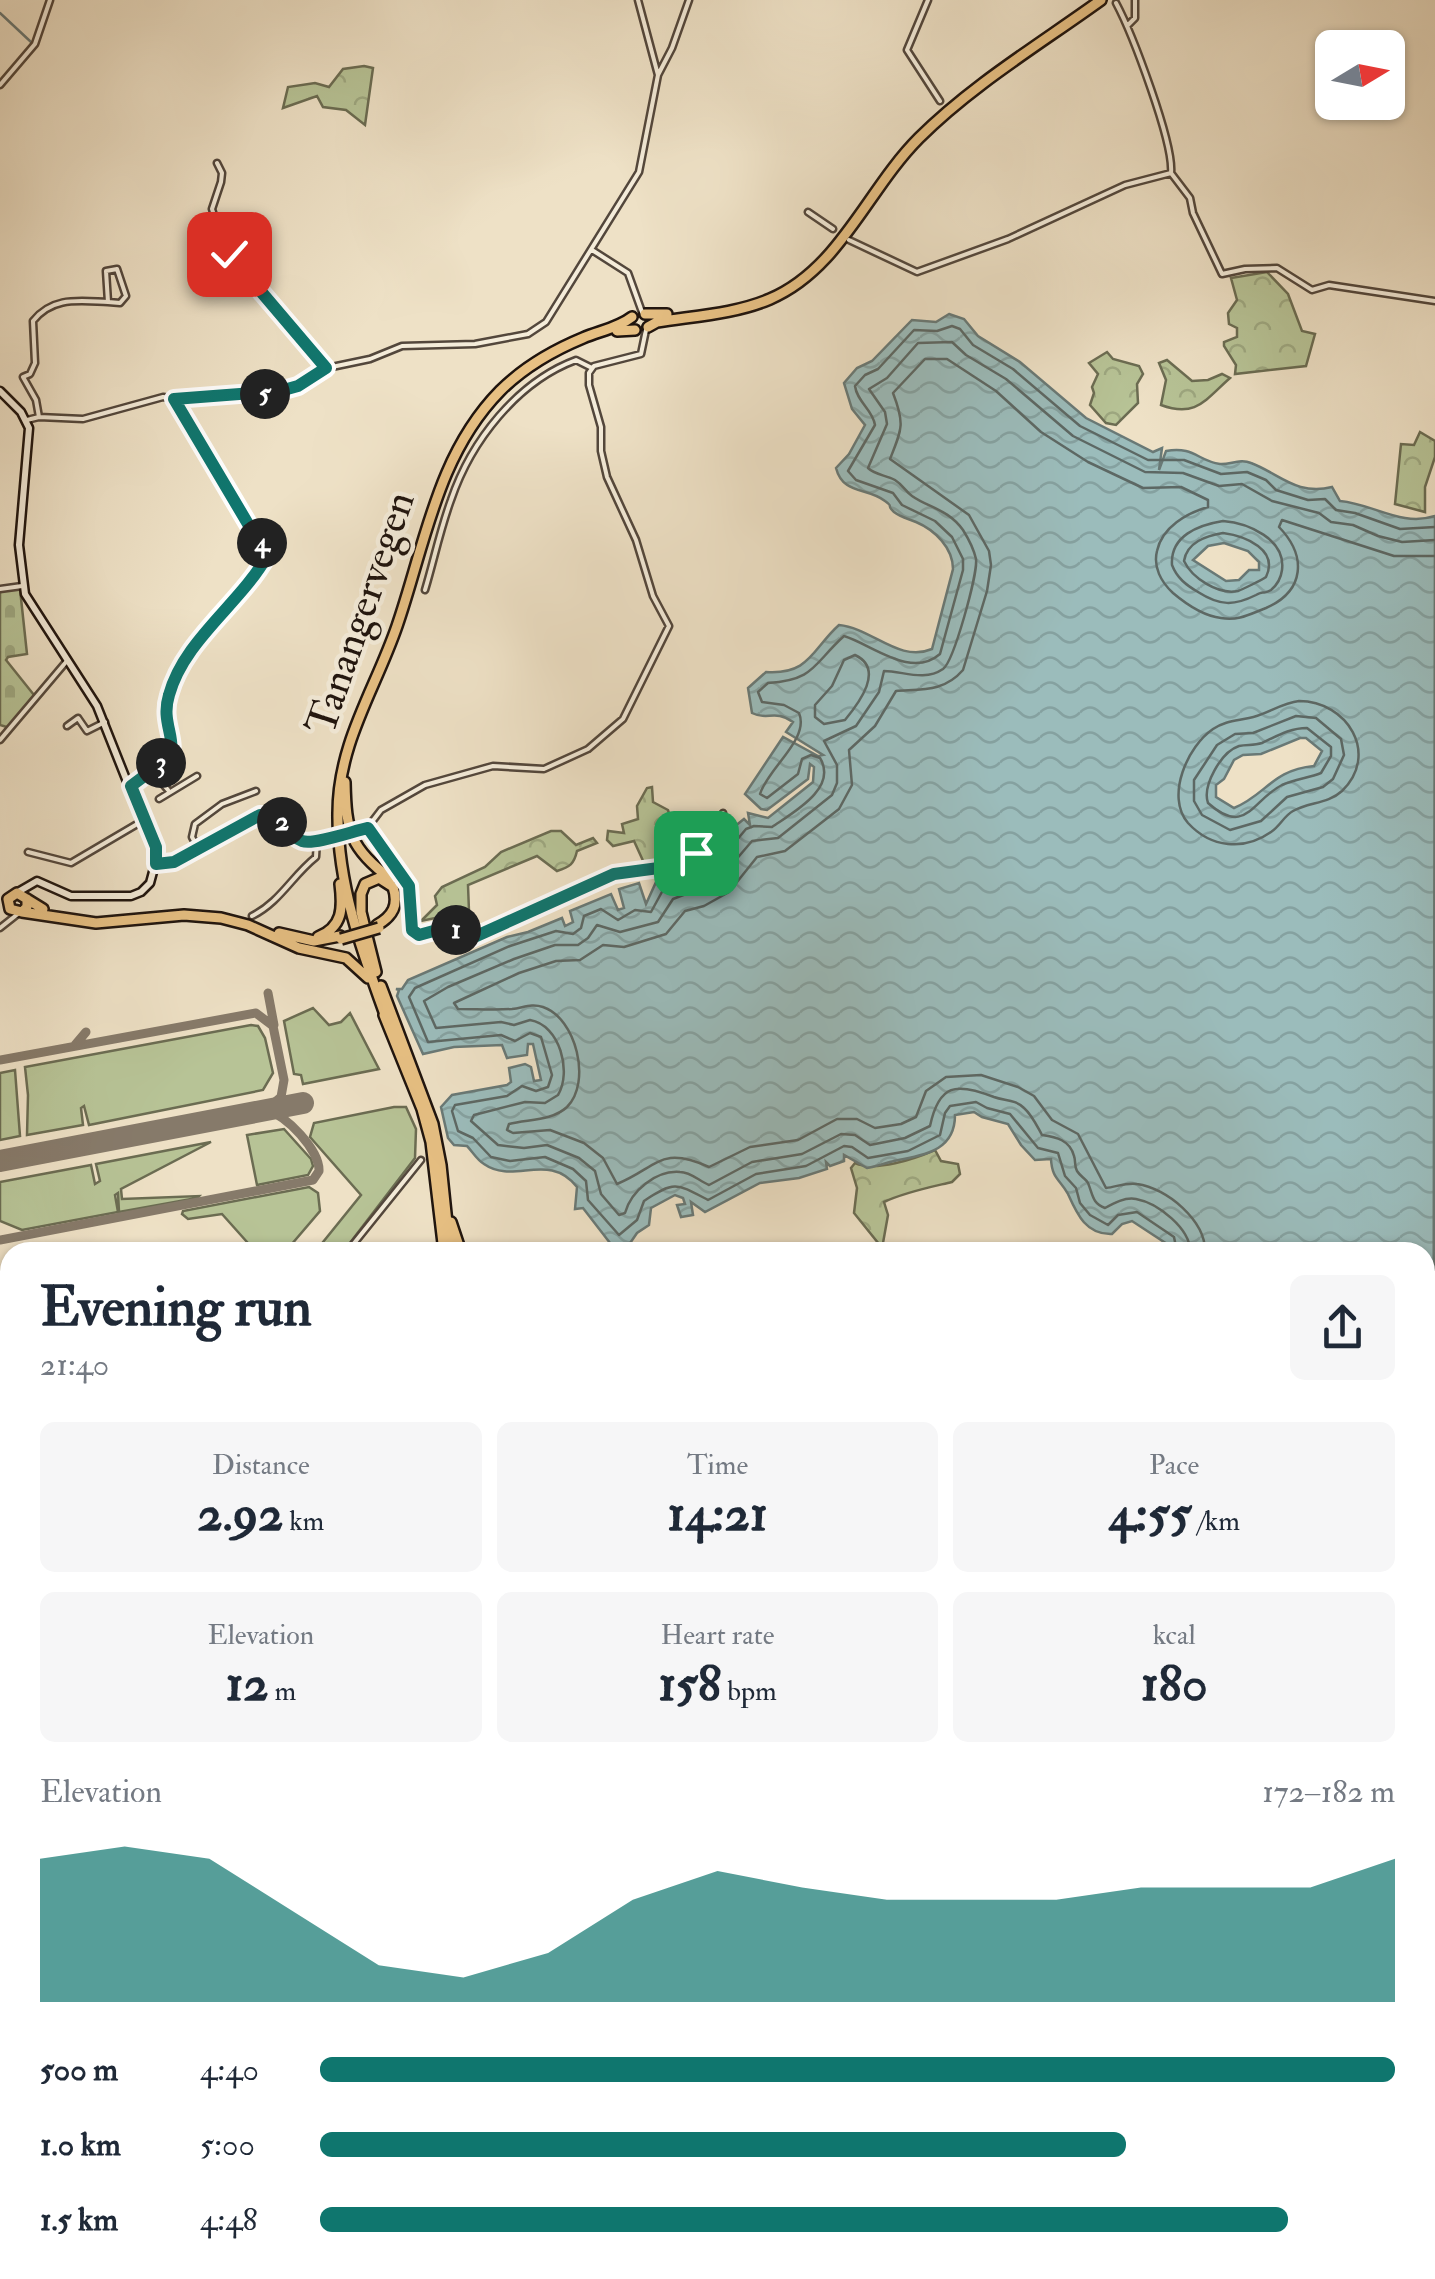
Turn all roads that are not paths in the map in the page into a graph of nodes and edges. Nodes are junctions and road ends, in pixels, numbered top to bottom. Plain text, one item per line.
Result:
1 (50, 0) edge
2 (638, 0) edge
3 (689, 0) edge
4 (928, 0) edge
5 (1092, 0) edge
6 (1101, 0) edge
7 (1135, 0) edge
8 (1116, 3) dead end
9 (1128, 25) junction
10 (658, 75) junction
11 (0, 86) edge
12 (940, 101) dead end
13 (216, 163) dead end
14 (1171, 173) junction
15 (808, 212) dead end
16 (833, 228) dead end
17 (849, 240) dead end
18 (592, 250) junction
19 (1435, 301) edge
20 (108, 302) junction
21 (638, 314) junction
22 (642, 330) junction
23 (326, 368) junction
24 (592, 368) junction
25 (0, 391) edge
26 (174, 399) junction
27 (40, 417) junction
28 (27, 420) junction
29 (22, 586) junction
30 (0, 589) edge
31 (425, 590) dead end
32 (69, 658) junction
33 (105, 722) junction
34 (67, 726) dead end
35 (0, 740) edge
36 (152, 771) junction
37 (197, 776) dead end
38 (345, 779) junction
39 (131, 786) junction
40 (170, 791) junction
41 (256, 791) dead end
42 (159, 798) dead end
43 (338, 812) junction
44 (723, 813) dead end
45 (144, 820) junction
46 (368, 828) junction
47 (320, 840) junction
48 (199, 850) junction
49 (28, 852) dead end
50 (156, 864) junction
51 (0, 894) edge
52 (20, 896) junction
53 (15, 910) junction
54 (252, 916) dead end
55 (378, 926) junction
56 (0, 928) edge
57 (290, 937) junction
58 (340, 937) junction
59 (278, 938) junction
60 (374, 967) junction
61 (388, 1020) junction
62 (421, 1160) dead end
63 (442, 1165) junction
64 (356, 1242) edge
65 (446, 1242) edge
66 (446, 1242) edge
67 (458, 1242) edge

1 - 11 street
2 - 10 street
3 - 10 street
4 - 12 street
5 - 21 highway, Tanangervegen
6 - 22 highway, Tanangervegen
7 - 9 street
8 - 9 street
9 - 14 street
10 - 18 street
13 - 23 street
14 - 17 street
14 - 19 street
15 - 16 street
18 - 21 street
18 - 23 street
20 - 20 street
20 - 27 street
21 - 22 highway
21 - 22 highway
21 - 43 highway, Tanangervegen
22 - 24 street
22 - 38 highway, Tanangervegen
23 - 26 street
24 - 31 street
24 - 46 street
25 - 28 street
26 - 27 street
26 - 36 street
27 - 28 street
28 - 29 street
29 - 30 street
29 - 32 street
32 - 33 street
32 - 35 street
33 - 34 street
33 - 39 street
36 - 39 street
36 - 40 street
37 - 40 street
38 - 55 highway
38 - 60 highway, Tanangervegen
39 - 45 street
40 - 42 street
41 - 48 street
43 - 57 highway
43 - 61 highway, Tanangervegen
44 - 46 street
45 - 49 street
45 - 50 street
46 - 47 street, bridge
47 - 48 street
47 - 54 street
48 - 50 street
50 - 52 street
51 - 52 highway
51 - 53 highway
52 - 53 highway
52 - 53 highway
52 - 57 highway
53 - 56 street
53 - 56 street
53 - 59 highway
55 - 58 highway, bridge
55 - 60 highway
57 - 58 highway
58 - 59 highway
59 - 61 highway
60 - 63 highway
61 - 65 highway
62 - 64 street
63 - 66 highway
63 - 67 highway

